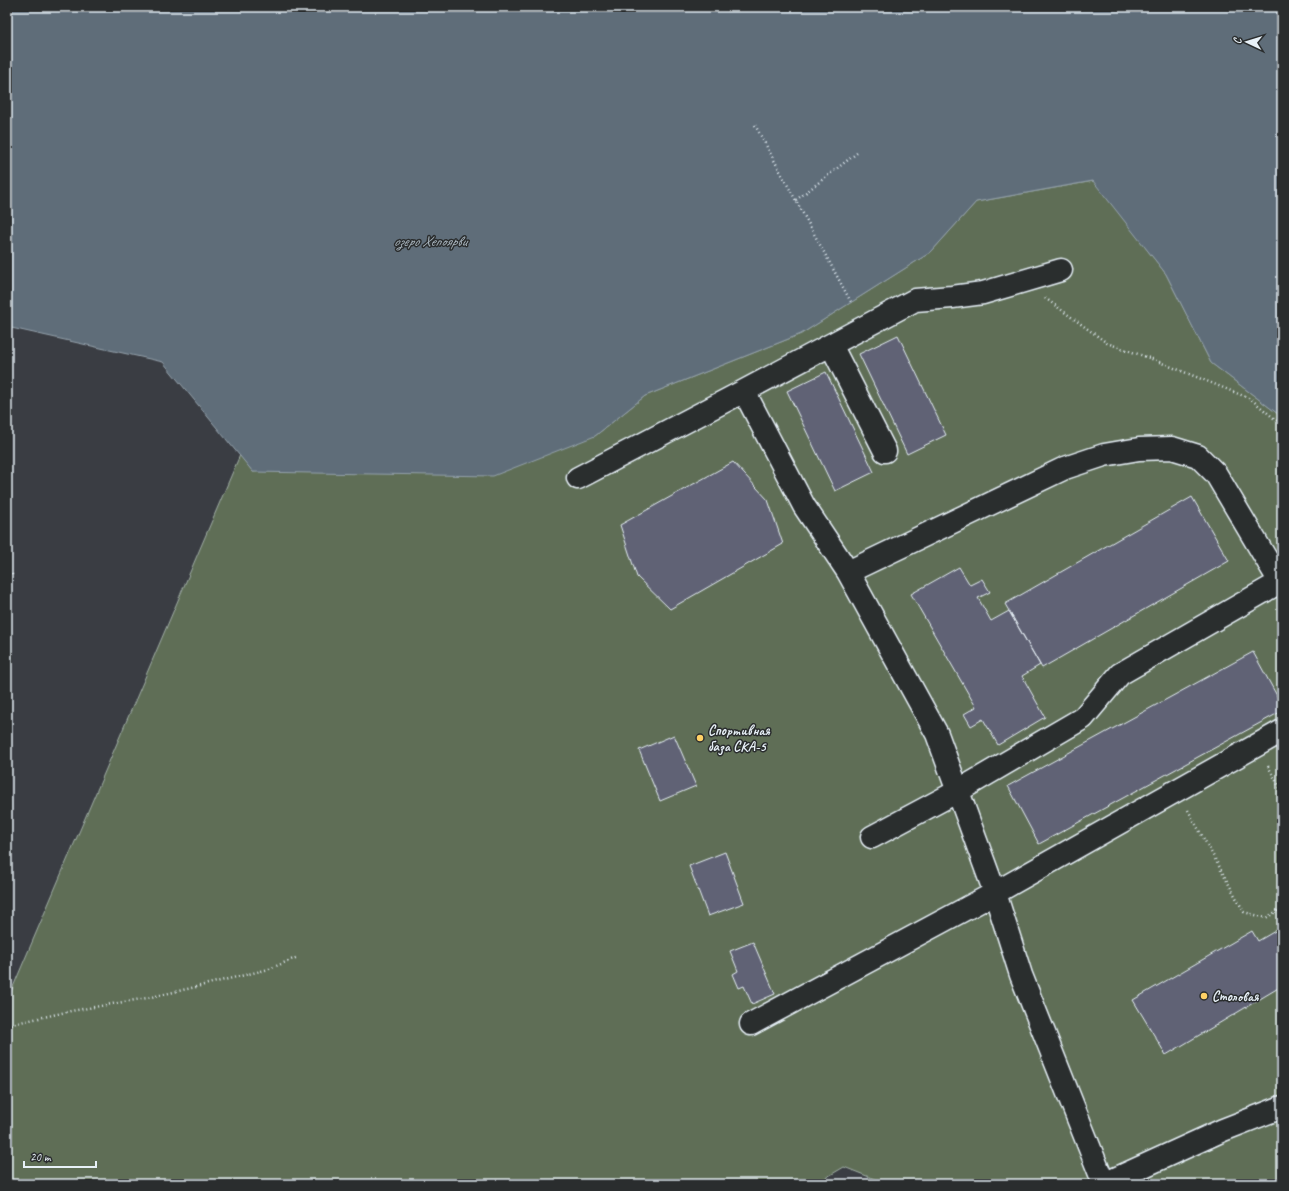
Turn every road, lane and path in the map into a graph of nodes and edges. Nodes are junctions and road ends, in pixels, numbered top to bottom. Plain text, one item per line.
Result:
1 (755, 125) dead end
2 (858, 153) dead end
3 (796, 200) junction
4 (1060, 270) dead end
5 (1021, 282) junction
6 (852, 302) dead end
7 (831, 345) junction
8 (744, 391) junction
9 (1282, 425) edge
10 (886, 451) dead end
11 (578, 478) dead end
12 (848, 572) junction
13 (12, 573) dead end
14 (7, 581) edge
15 (1281, 584) edge
16 (1282, 731) edge
17 (1256, 746) junction
18 (1177, 790) junction
19 (958, 791) junction
20 (1282, 792) edge
21 (872, 836) dead end
22 (995, 893) junction
23 (1282, 908) edge
24 (298, 957) dead end
25 (751, 1024) dead end
26 (7, 1025) edge
27 (1282, 1107) edge
28 (1104, 1184) edge

1 - 3 path
2 - 3 path
3 - 6 path
4 - 5 lane
5 - 7 lane
5 - 9 path
7 - 8 lane
7 - 10 lane
8 - 11 lane
8 - 12 lane
12 - 15 lane
12 - 19 lane
13 - 14 path
15 - 19 lane
16 - 17 lane
17 - 18 lane
17 - 20 path
18 - 22 lane
18 - 23 path
19 - 21 lane
19 - 22 lane
22 - 25 lane
22 - 28 lane
24 - 26 path
27 - 28 lane

